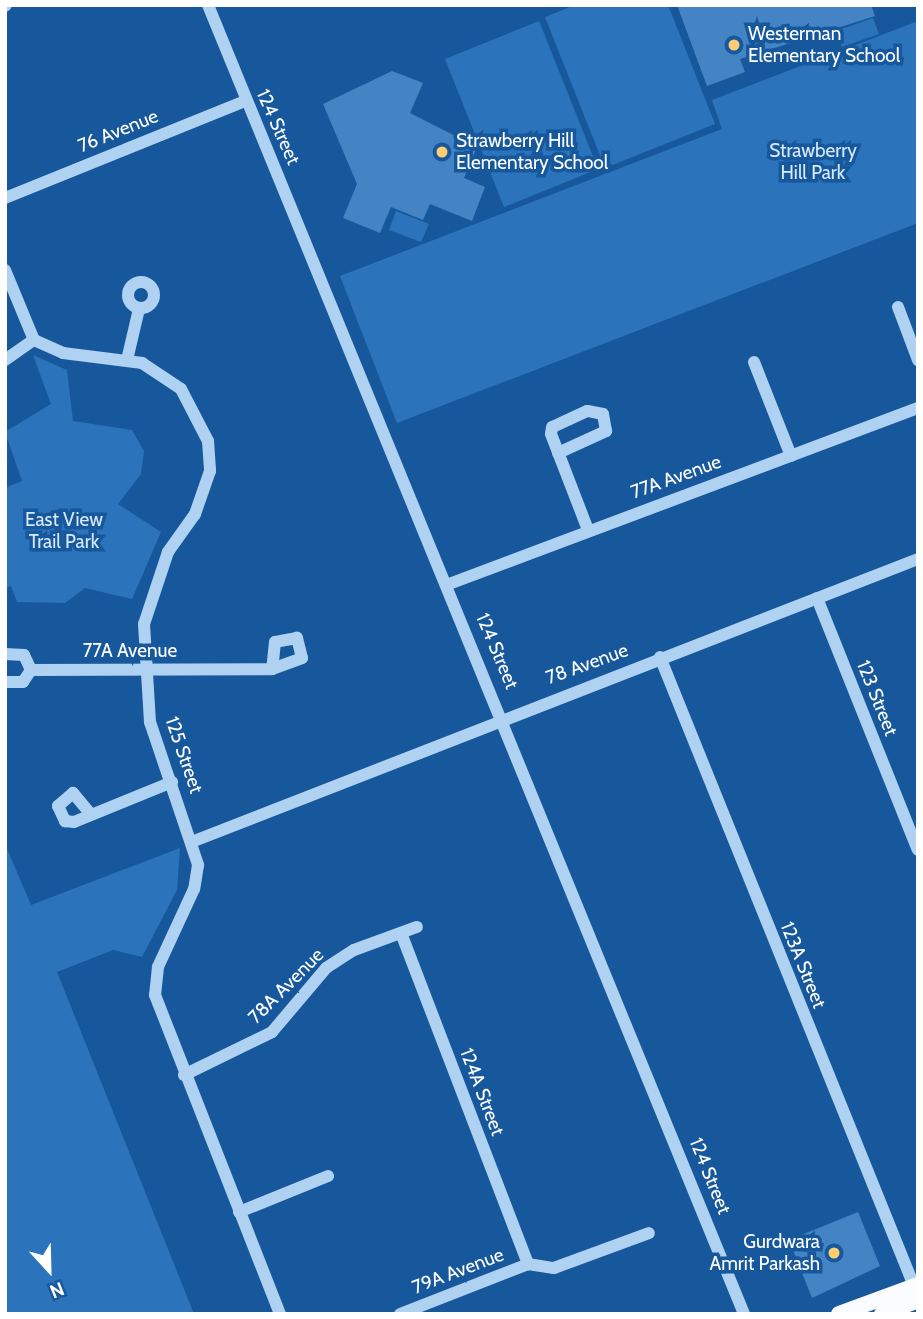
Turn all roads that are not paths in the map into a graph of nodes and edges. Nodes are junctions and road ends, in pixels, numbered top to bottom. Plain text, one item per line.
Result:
1 (208, 5) edge
2 (245, 101) junction
3 (5, 198) edge
4 (5, 270) edge
5 (898, 307) dead end
6 (139, 309) dead end
7 (34, 340) junction
8 (127, 359) junction
9 (5, 360) edge
10 (918, 360) edge
11 (754, 362) dead end
12 (918, 408) edge
13 (558, 453) junction
14 (791, 456) junction
15 (588, 530) junction
16 (918, 559) edge
17 (449, 584) junction
18 (817, 598) junction
19 (5, 654) edge
20 (660, 657) junction
21 (272, 669) dead end
22 (31, 670) junction
23 (144, 671) junction
24 (5, 682) edge
25 (504, 717) junction
26 (172, 782) junction
27 (89, 812) dead end
28 (194, 841) junction
29 (918, 850) edge
30 (417, 927) dead end
31 (401, 933) junction
32 (184, 1076) junction
33 (328, 1176) dead end
34 (239, 1212) junction
35 (649, 1233) dead end
36 (528, 1264) junction
37 (917, 1290) edge
38 (280, 1314) edge
39 (400, 1314) edge
40 (744, 1314) edge
41 (839, 1314) edge
42 (880, 1314) edge

1 - 2 street, 124 Street
2 - 3 street, 76 Avenue
2 - 17 street, 124 Street
4 - 7 street
5 - 10 street
6 - 8 street
7 - 8 street, 125 Street
7 - 9 street
8 - 23 street, 125 Street
11 - 14 street
12 - 14 street, 77A Avenue
13 - 13 street
13 - 15 street
14 - 15 street, 77A Avenue
15 - 17 street, 77A Avenue
16 - 18 street, 78 Avenue
17 - 25 street, 124 Street
18 - 20 street, 78 Avenue
18 - 29 street, 123 Street
19 - 22 street
20 - 25 street, 78 Avenue
20 - 37 street, 123A Street
21 - 23 street, 77A Avenue
22 - 23 street, 77A Avenue
22 - 24 street, 77A Avenue
23 - 26 street, 125 Street
25 - 28 street, 78 Avenue
25 - 40 street, 124 Street
26 - 27 street
26 - 28 street, 125 Street
28 - 32 street, 125 Street
30 - 31 street, 78A Avenue
31 - 32 street, 78A Avenue
31 - 36 street, 124A Street
32 - 34 street, 125 Street
33 - 34 street
34 - 38 street, 125 Street
35 - 36 street, 79A Avenue
36 - 39 street, 79A Avenue
37 - 41 main road
37 - 42 main road

